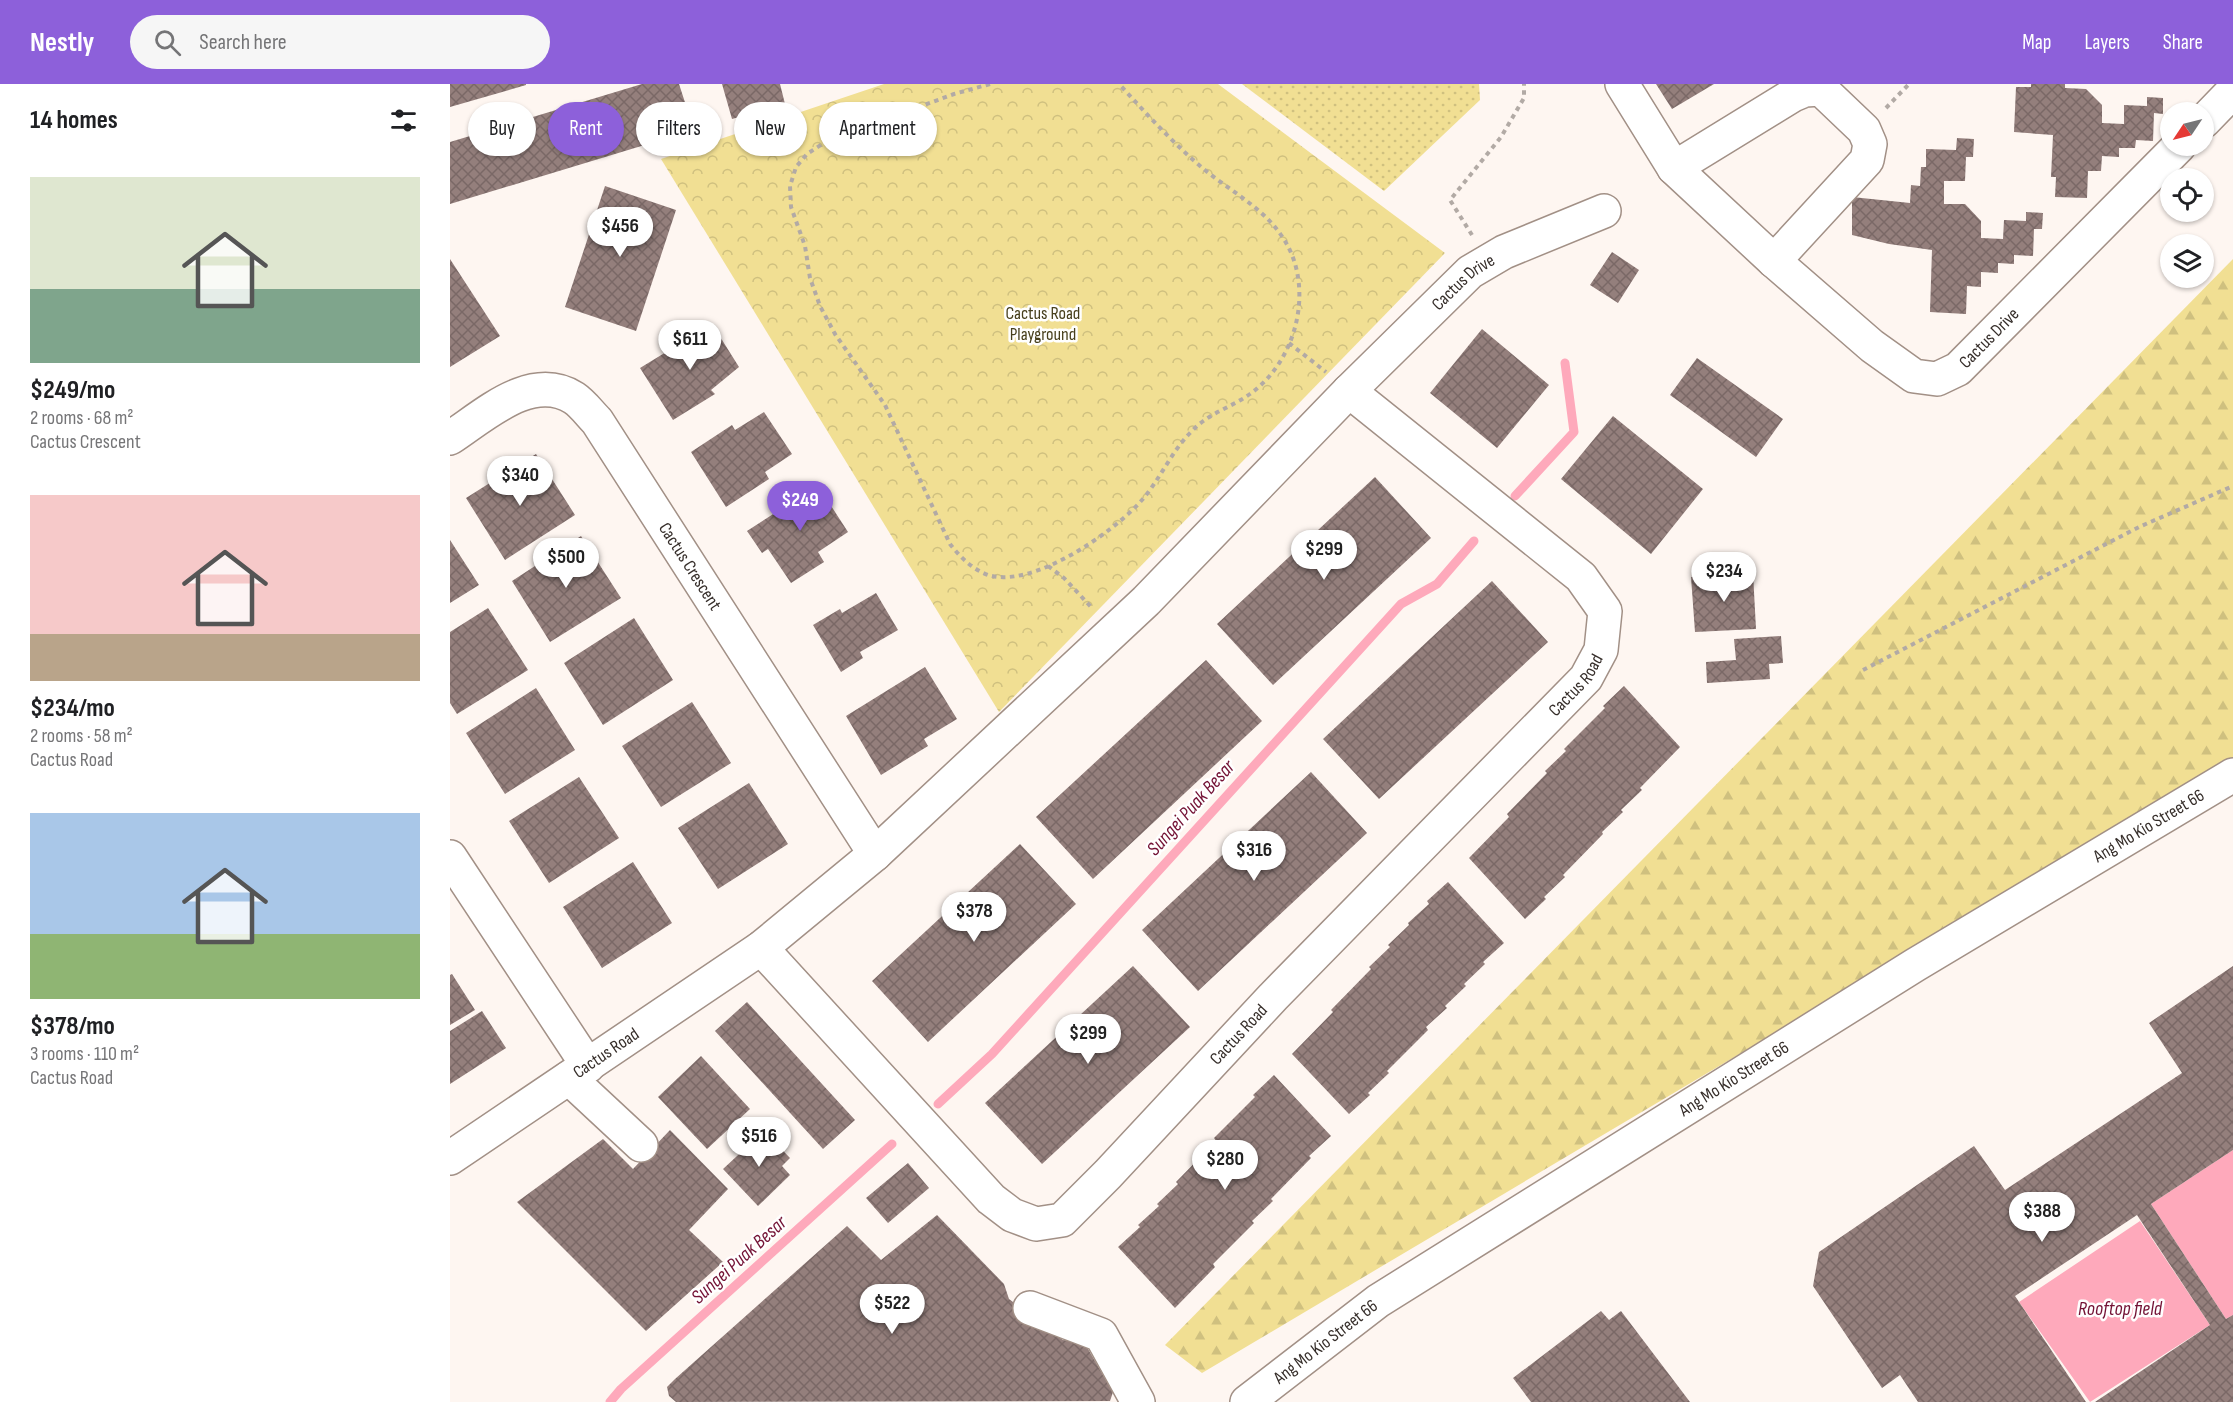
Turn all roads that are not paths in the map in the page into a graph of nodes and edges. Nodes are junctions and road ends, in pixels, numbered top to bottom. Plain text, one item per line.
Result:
1 (1622, 84) edge
2 (2233, 91) edge
3 (2214, 111) edge
4 (2169, 156) edge
5 (1674, 168) junction
6 (1604, 211) dead end
7 (1774, 261) junction
8 (1349, 391) junction
9 (450, 438) edge
10 (2233, 775) edge
11 (875, 854) junction
12 (450, 857) edge
13 (761, 948) junction
14 (578, 1072) junction
15 (641, 1145) dead end
16 (450, 1158) edge
17 (1030, 1308) dead end
18 (1138, 1402) edge
19 (1247, 1402) edge

1 - 5 street
2 - 3 street
4 - 7 street, Cactus Drive
5 - 7 street, Cactus Drive
5 - 7 street
6 - 8 street, Cactus Drive
8 - 11 street, Cactus Road
8 - 13 street, Cactus Road
9 - 11 street, Cactus Crescent
10 - 19 street, Ang Mo Kio Street 66
11 - 13 street, Cactus Road
12 - 14 street
13 - 14 street, Cactus Road
14 - 15 street
14 - 16 street, Cactus Road
17 - 18 street

